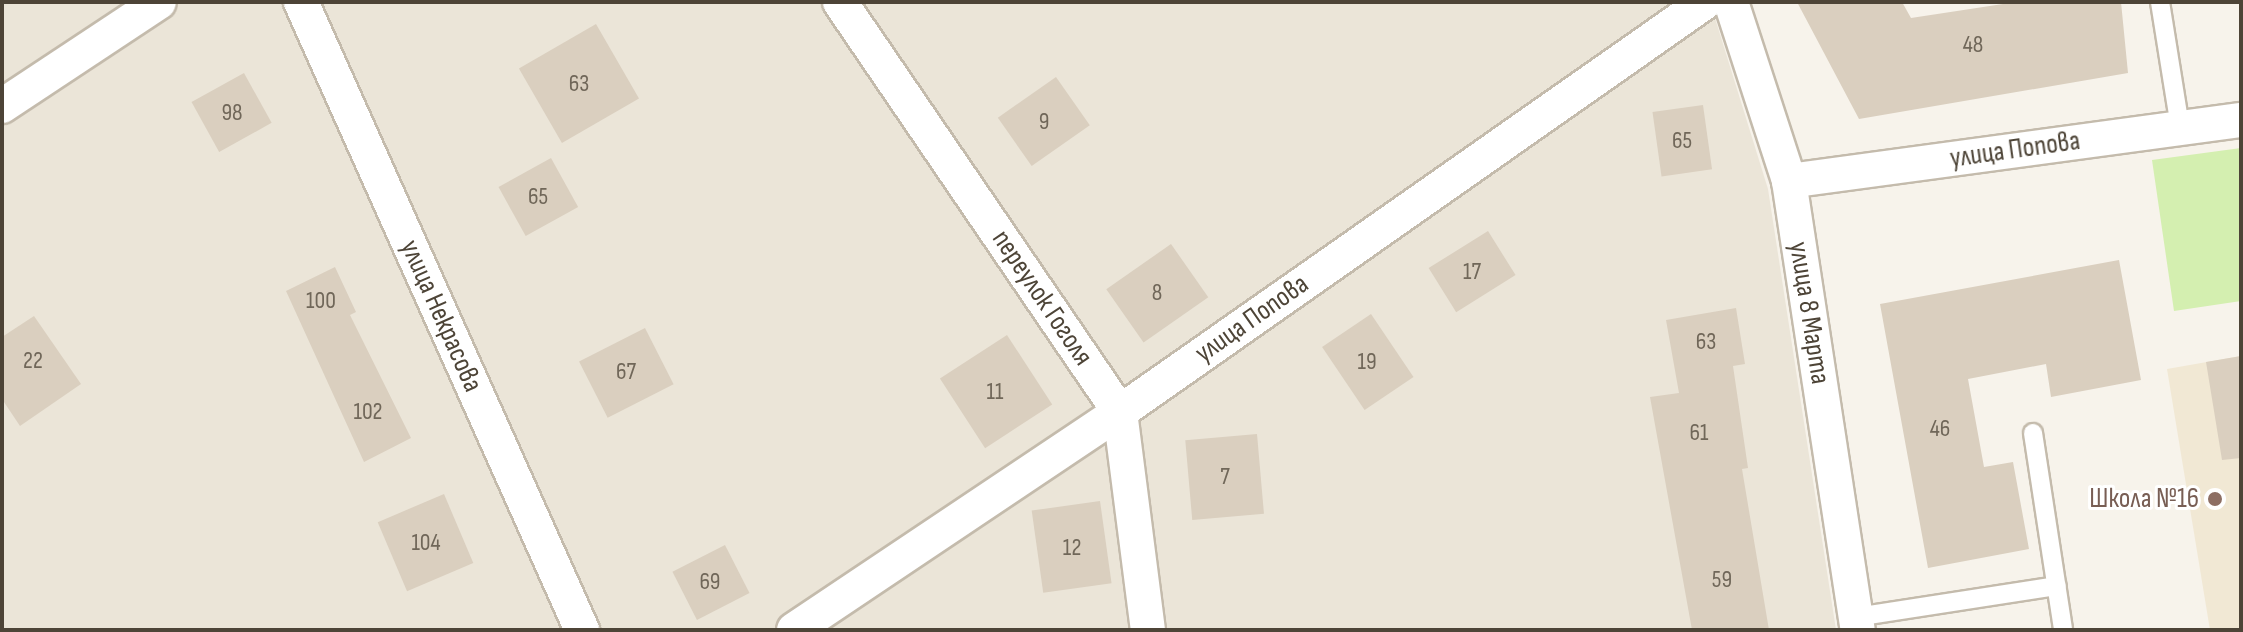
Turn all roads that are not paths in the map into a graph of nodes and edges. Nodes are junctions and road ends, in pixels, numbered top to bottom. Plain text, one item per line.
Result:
1 (159, 2) edge
2 (301, 2) edge
3 (840, 2) edge
4 (1705, 2) edge
5 (1731, 2) edge
6 (2160, 2) edge
7 (2, 106) edge
8 (2241, 120) edge
9 (2180, 127) junction
10 (1789, 181) junction
11 (1120, 412) junction
12 (2033, 433) dead end
13 (2057, 586) junction
14 (1857, 624) edge
15 (582, 630) edge
16 (794, 630) edge
17 (1148, 630) edge
18 (2063, 630) edge

1 - 7 street
2 - 15 street, улица Некрасова
3 - 11 street, переулок Гоголя
4 - 11 street, улица Попова
5 - 10 street, улица 8 Марта
6 - 9 lane
8 - 9 street, улица Попова
9 - 10 street, улица Попова
10 - 14 street, улица 8 Марта
11 - 16 street, улица Попова
11 - 17 street, переулок Гоголя
12 - 13 lane
13 - 14 lane
13 - 18 lane

